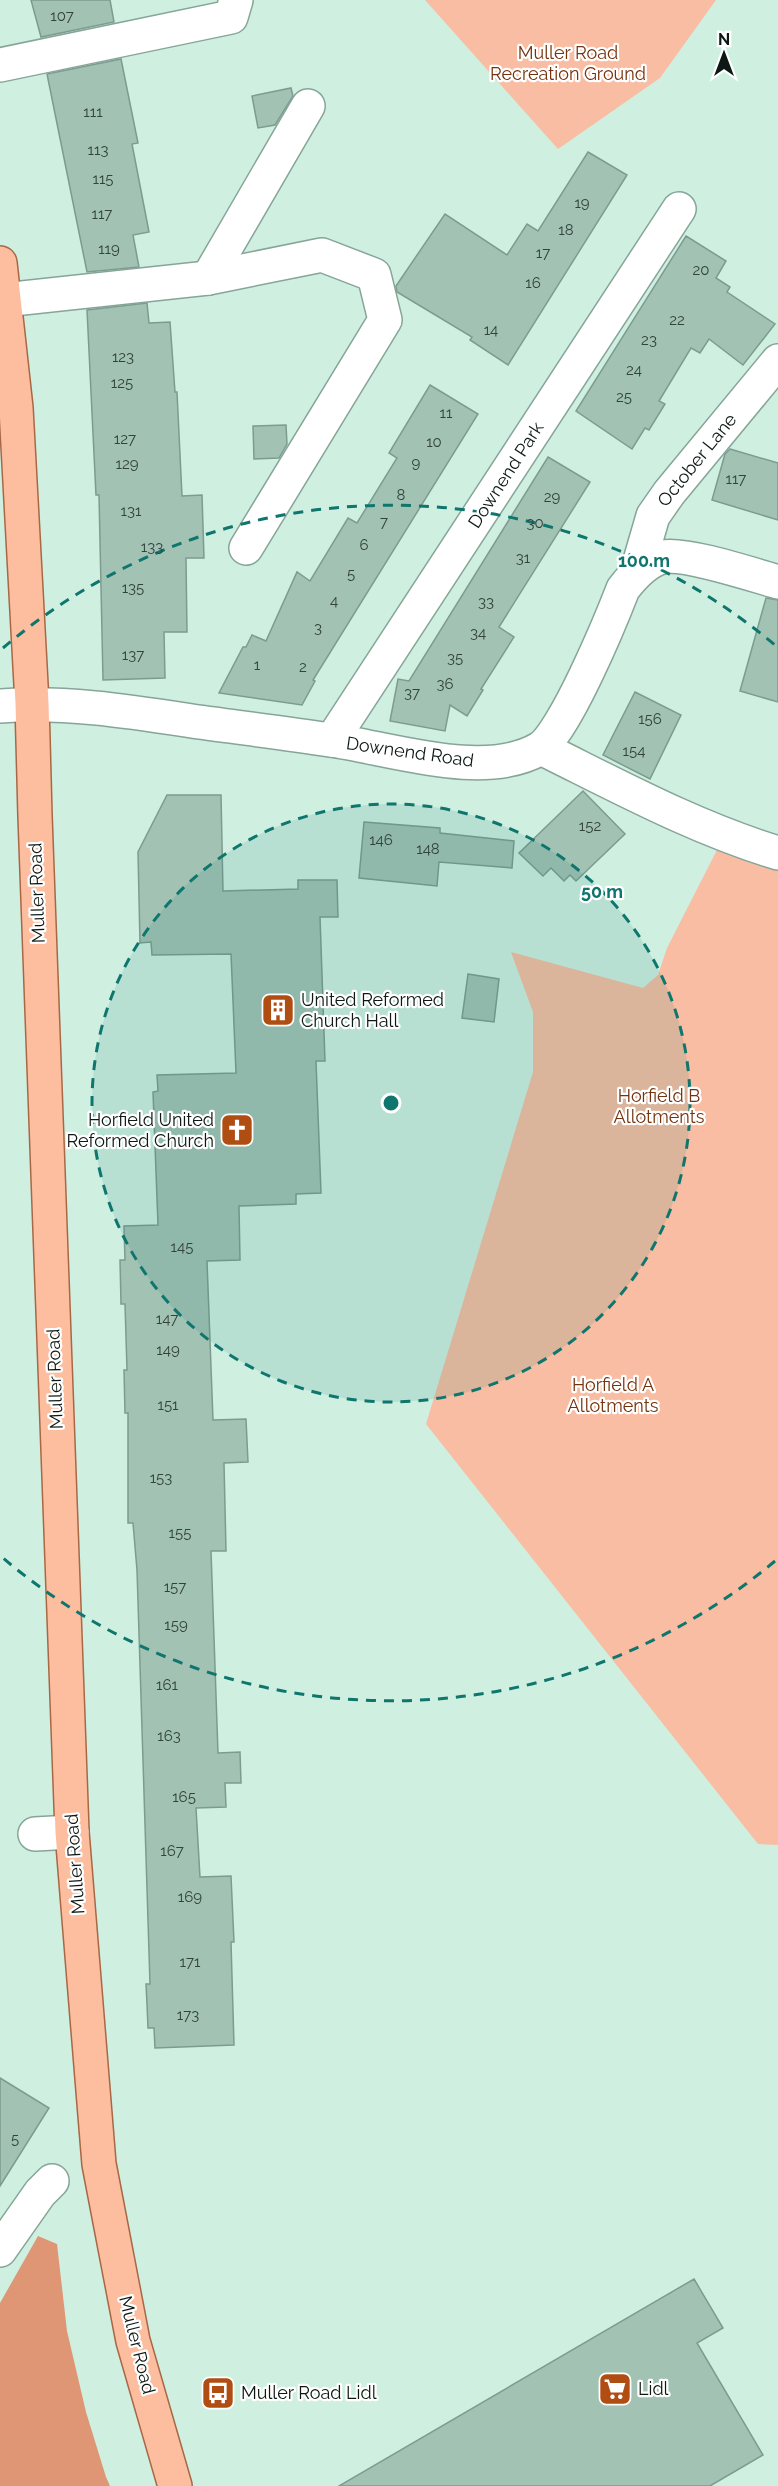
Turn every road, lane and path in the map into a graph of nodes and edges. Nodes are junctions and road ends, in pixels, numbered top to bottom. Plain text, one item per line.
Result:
1 (236, 0) edge
2 (0, 65) edge
3 (308, 106) dead end
4 (679, 209) dead end
5 (1, 276) edge
6 (208, 278) junction
7 (778, 361) edge
8 (246, 548) dead end
9 (637, 571) junction
10 (778, 582) edge
11 (32, 704) junction
12 (0, 706) edge
13 (332, 740) junction
14 (541, 748) junction
15 (778, 853) edge
16 (72, 1832) junction
17 (35, 1834) dead end
18 (52, 2181) dead end
19 (0, 2250) edge
20 (175, 2486) edge

1 - 2 street
3 - 6 street
4 - 13 street, Downend Park
5 - 6 street
5 - 11 main road, Muller Road
6 - 8 street
7 - 9 street, October Lane
9 - 10 street, Downend Road
9 - 14 street, Downend Road
11 - 12 street, Downend Road
11 - 13 street, Downend Road
11 - 16 main road, Muller Road
13 - 14 street, Downend Road
14 - 15 street
16 - 17 street
16 - 20 main road, Muller Road
18 - 19 street

